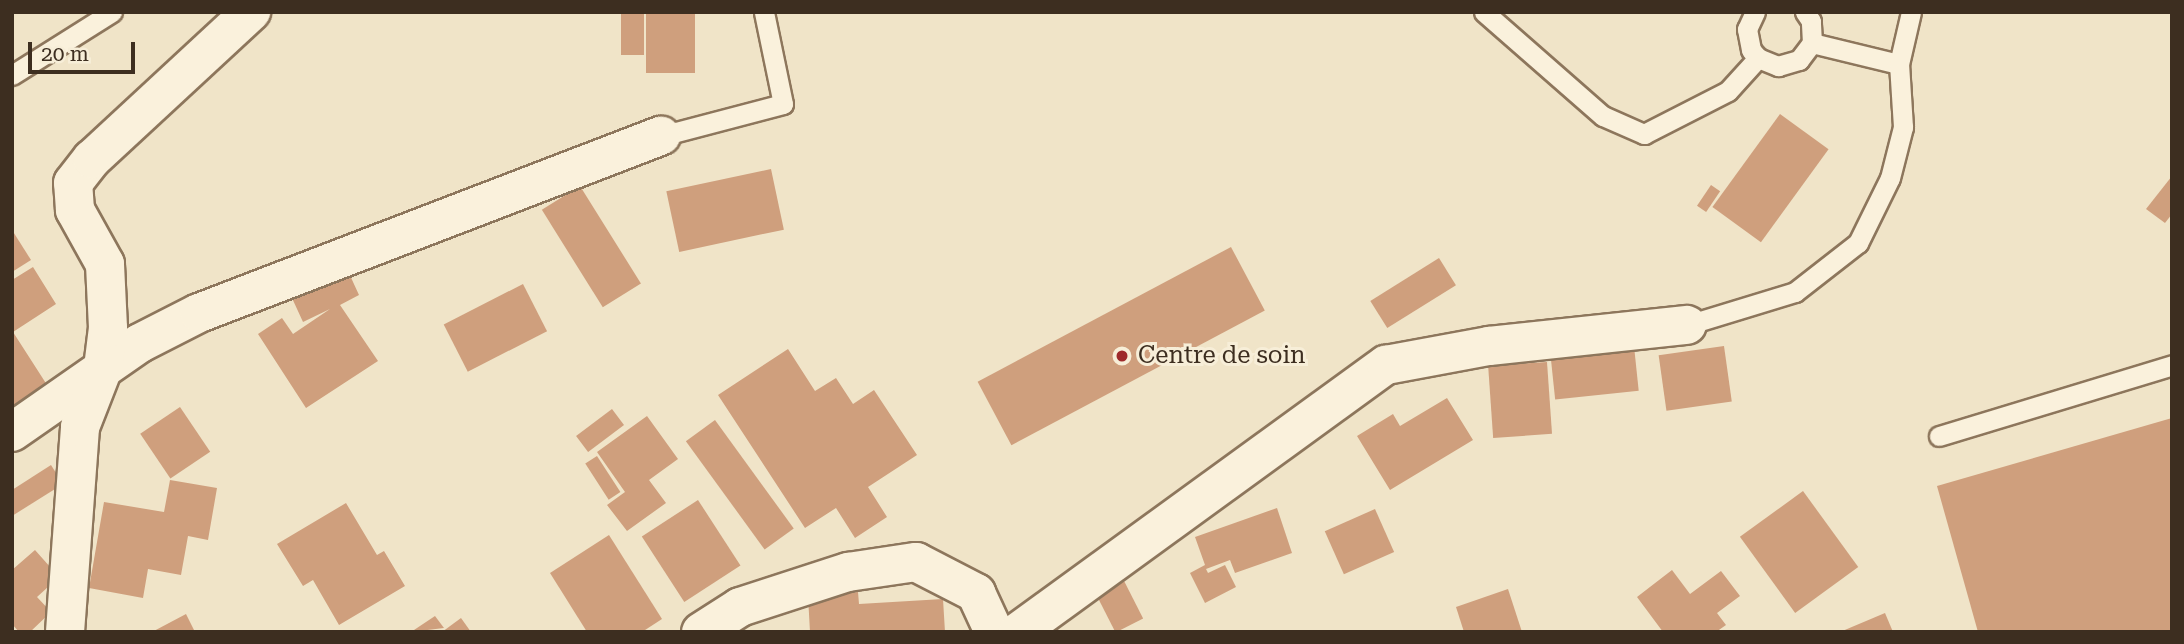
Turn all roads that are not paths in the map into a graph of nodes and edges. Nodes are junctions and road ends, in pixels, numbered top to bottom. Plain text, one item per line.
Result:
1 (112, 12) edge
2 (251, 12) edge
3 (764, 12) edge
4 (1484, 12) edge
5 (1755, 12) edge
6 (1805, 12) edge
7 (1911, 12) edge
8 (1812, 43) junction
9 (1758, 58) junction
10 (1899, 64) junction
11 (12, 75) edge
12 (661, 136) joint
13 (1687, 325) joint
14 (2172, 365) edge
15 (103, 368) junction
16 (12, 432) edge
17 (1939, 436) dead end
18 (65, 632) edge
19 (701, 632) edge
20 (994, 632) edge
21 (1018, 632) edge

1 - 11 lane
2 - 15 street
3 - 12 lane
4 - 9 lane
5 - 9 lane
6 - 8 lane
7 - 10 lane
8 - 9 lane
8 - 10 lane
10 - 13 lane
12 - 15 street
13 - 21 street
14 - 17 lane
15 - 16 street
15 - 18 street
19 - 20 street

